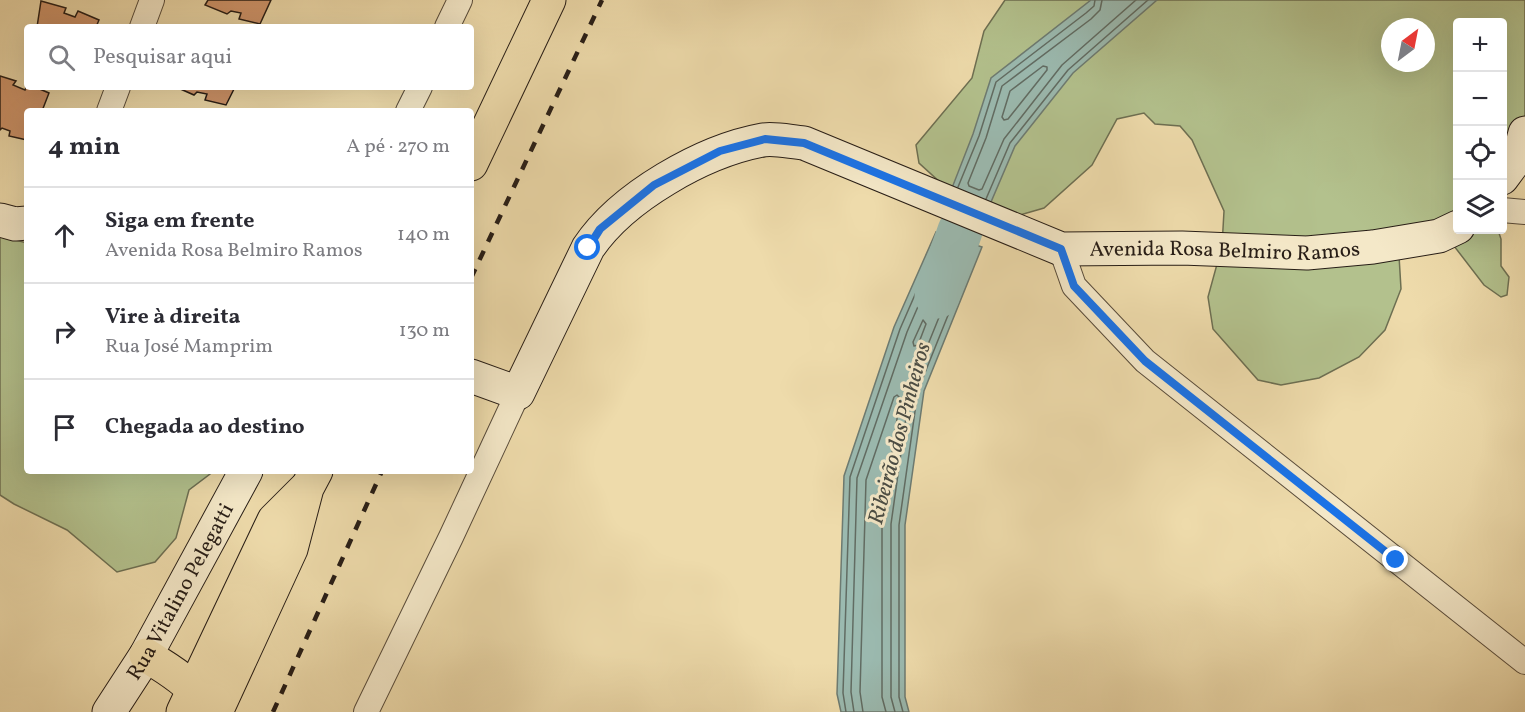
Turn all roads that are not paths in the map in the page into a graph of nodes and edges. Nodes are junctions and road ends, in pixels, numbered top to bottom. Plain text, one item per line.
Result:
1 (152, 0) edge
2 (460, 0) edge
3 (549, 0) edge
4 (143, 24) edge
5 (448, 24) edge
6 (117, 90) edge
7 (418, 90) edge
8 (110, 108) edge
9 (410, 108) edge
10 (1525, 132) edge
11 (474, 158) edge
12 (1507, 172) edge
13 (1507, 210) edge
14 (1525, 212) edge
15 (0, 220) edge
16 (24, 223) edge
17 (1453, 229) edge
18 (1061, 249) junction
19 (474, 377) edge
20 (518, 393) junction
21 (244, 474) edge
22 (311, 479) edge
23 (146, 655) junction
24 (1525, 662) edge
25 (192, 704) edge
26 (110, 712) edge
27 (216, 712) edge
28 (366, 712) edge

1 - 4 street
2 - 5 street
3 - 11 main road
6 - 8 street
7 - 9 street
10 - 12 main road
13 - 14 street
15 - 16 main road
17 - 18 main road, Avenida Rosa Belmiro Ramos
18 - 20 main road, Avenida Rosa Belmiro Ramos
18 - 24 street
19 - 20 main road
20 - 28 street, Avenida Rosa Belmiro Ramos
21 - 23 main road, Rua Vitalino Pelegatti
22 - 25 main road
22 - 27 main road
23 - 25 main road
23 - 26 main road, Rua Vitalino Pelegatti

